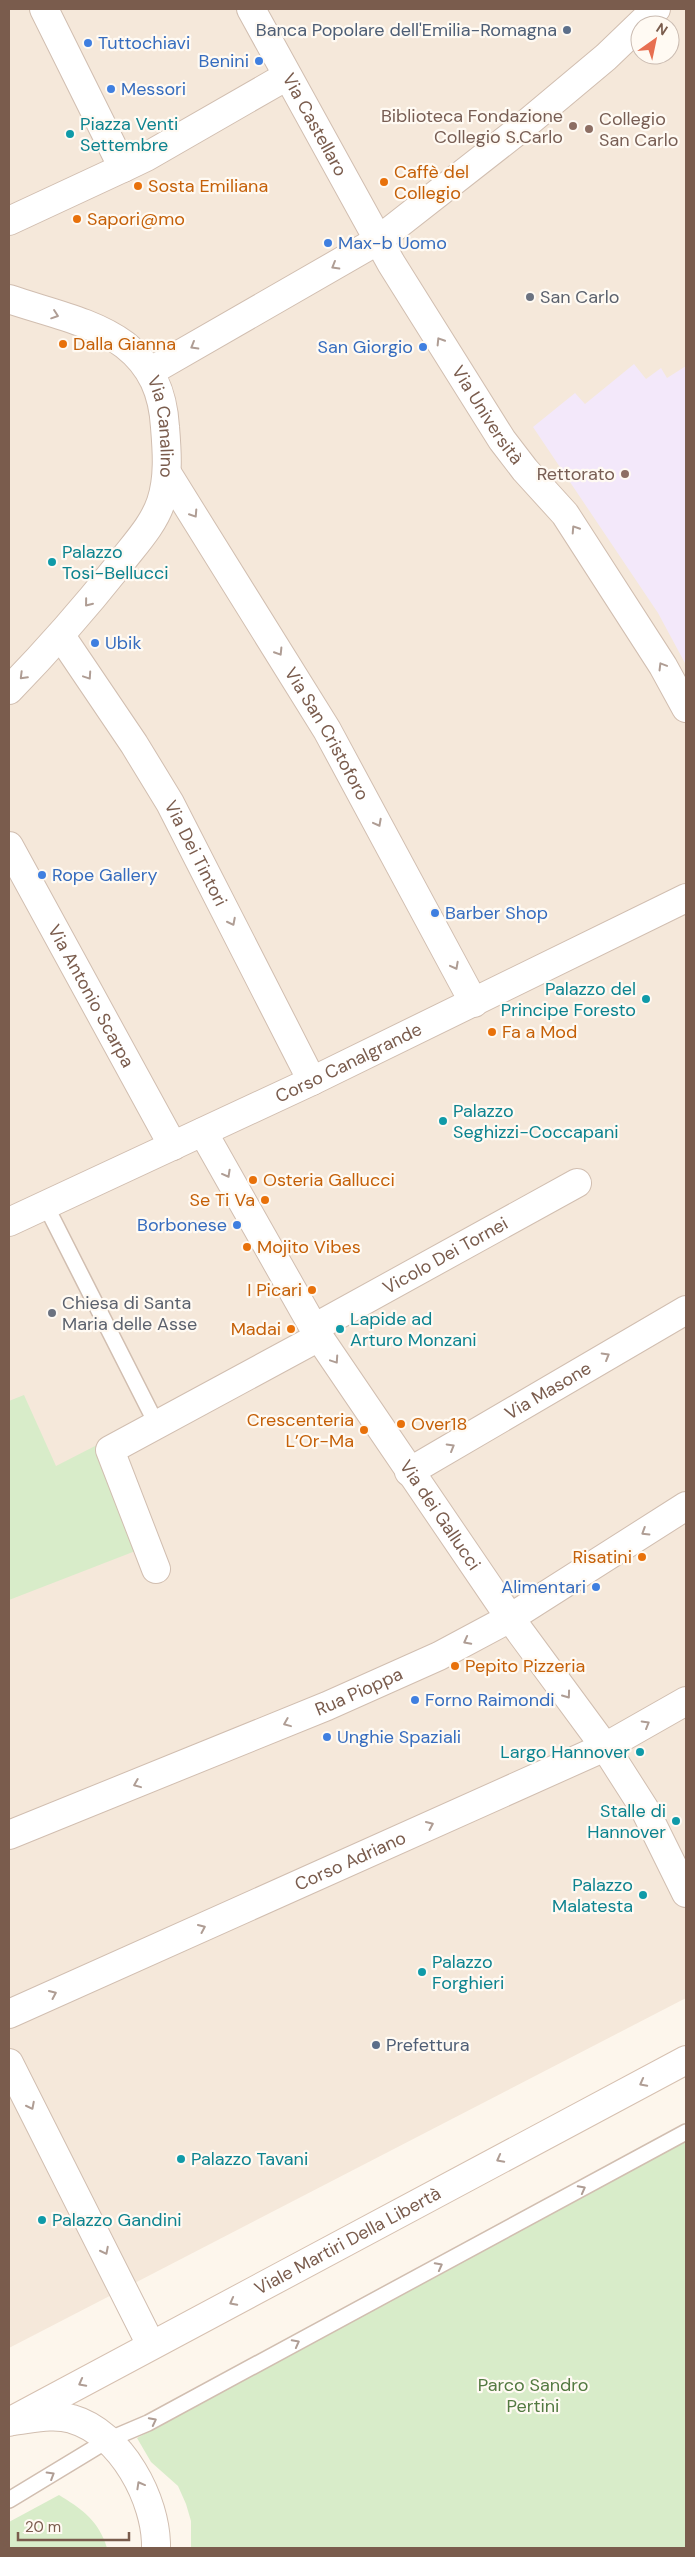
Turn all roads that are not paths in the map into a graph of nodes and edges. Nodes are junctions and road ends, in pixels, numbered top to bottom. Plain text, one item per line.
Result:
1 (44, 9) edge
2 (250, 9) edge
3 (656, 9) edge
4 (287, 76) junction
5 (134, 163) junction
6 (9, 221) edge
7 (378, 241) junction
8 (9, 300) edge
9 (151, 371) junction
10 (167, 473) junction
11 (61, 636) junction
12 (9, 690) edge
13 (686, 708) edge
14 (9, 846) edge
15 (686, 898) edge
16 (474, 1003) junction
17 (312, 1081) junction
18 (203, 1132) junction
19 (173, 1146) junction
20 (576, 1183) dead end
21 (46, 1206) junction
22 (11, 1215) edge
23 (686, 1310) edge
24 (317, 1333) junction
25 (157, 1425) junction
26 (409, 1472) junction
27 (686, 1506) edge
28 (156, 1569) dead end
29 (510, 1618) junction
30 (686, 1701) edge
31 (605, 1747) junction
32 (9, 1836) edge
33 (686, 1893) edge
34 (9, 2014) edge
35 (686, 2060) edge
36 (9, 2062) edge
37 (686, 2132) edge
38 (151, 2345) junction
39 (9, 2422) edge
40 (108, 2440) junction
41 (9, 2500) edge
42 (156, 2548) edge

1 - 5 street
2 - 4 street, Via Castellaro
3 - 7 street, Via Canalino
4 - 5 street
4 - 7 street, Via Castellaro
5 - 6 street
7 -> 9 street, Via Canalino
13 -> 7 street, Via Università
8 -> 9 street
9 - 10 street, Via Canalino
10 -> 11 street, Via Canalino
10 -> 16 street, Via San Cristoforo
11 -> 12 street, Via Canalino
11 -> 17 street, Via Dei Tintori
14 - 19 street, Via Antonio Scarpa
15 - 16 street, Corso Canalgrande
16 - 17 street, Corso Canalgrande
17 - 18 street, Corso Canalgrande
18 - 19 street, Corso Canalgrande
18 -> 24 street, Via dei Gallucci
19 - 21 street, Corso Canalgrande
20 - 24 street, Vicolo Dei Tornei
21 - 22 street, Corso Canalgrande
21 - 25 lane
26 -> 23 street, Via Masone
24 - 25 street, Vicolo Dei Tornei
24 -> 26 street, Via dei Gallucci
25 - 28 street, Vicolo Dei Tornei
26 - 29 street, Via dei Gallucci
27 -> 29 street, Rua Pioppa
29 -> 31 street, Via dei Gallucci
29 -> 32 street, Rua Pioppa
31 -> 30 street, Corso Adriano
31 - 33 street, Via dei Gallucci
34 -> 31 street, Corso Adriano
35 -> 38 street, Viale Martiri Della Libertà
36 -> 38 street
40 -> 37 lane
38 -> 39 street, Viale Martiri Della Libertà
39 - 40 street
41 -> 40 lane
42 -> 40 street

